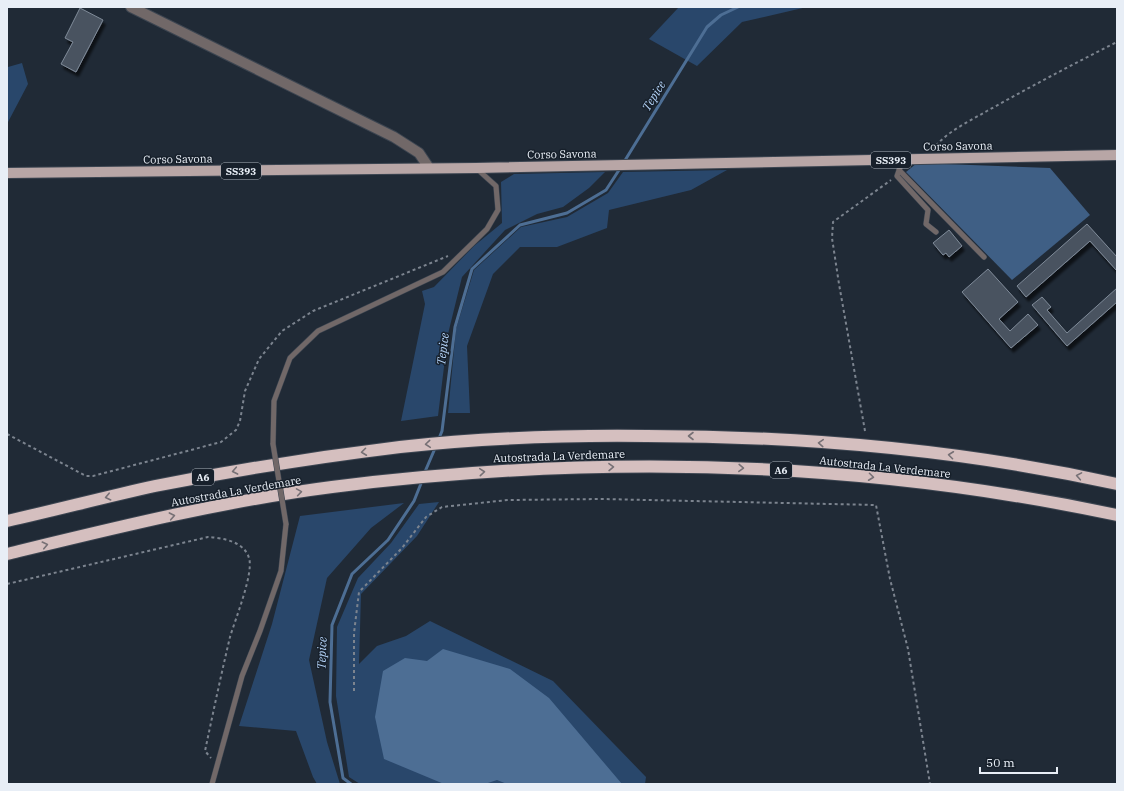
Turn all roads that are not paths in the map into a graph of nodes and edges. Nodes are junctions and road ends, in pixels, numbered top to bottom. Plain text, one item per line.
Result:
1 (131, 7) edge
2 (1117, 155) edge
3 (903, 159) junction
4 (429, 168) junction
5 (476, 168) junction
6 (899, 170) junction
7 (7, 173) edge
8 (936, 232) dead end
9 (984, 257) dead end
10 (1117, 484) edge
11 (1117, 515) edge
12 (7, 521) edge
13 (7, 554) edge
14 (212, 784) edge

1 - 4 street
2 - 3 main road, Corso Savona / SS393
3 - 5 main road, Corso Savona / SS393
3 - 6 lane
4 - 5 main road, Corso Savona / SS393
4 - 7 main road, Corso Savona / SS393
5 - 14 lane, bridge
6 - 8 lane
6 - 9 lane
10 -> 12 highway, Autostrada La Verdemare / A6
13 -> 11 highway, Autostrada La Verdemare / A6

